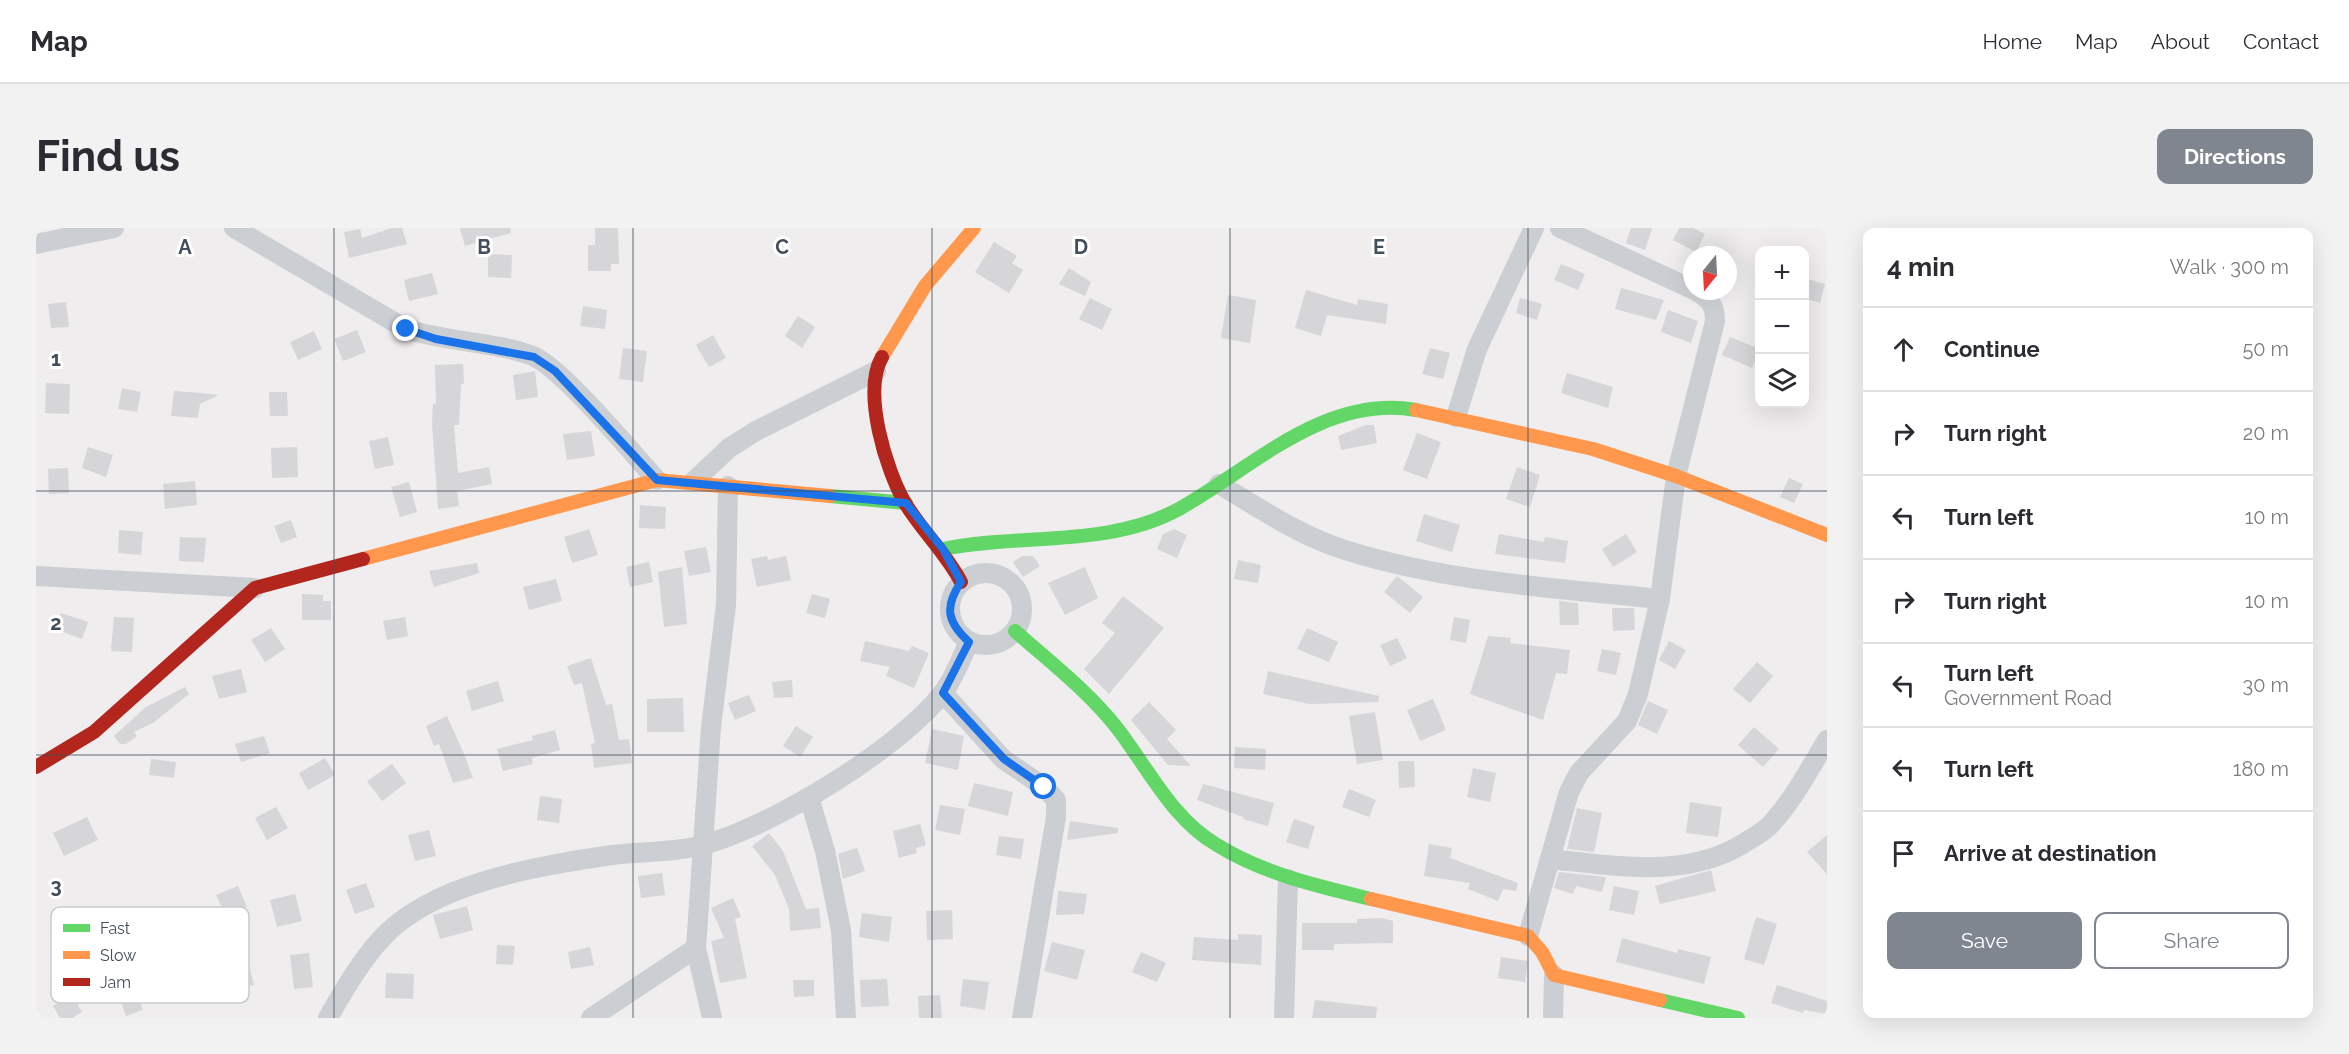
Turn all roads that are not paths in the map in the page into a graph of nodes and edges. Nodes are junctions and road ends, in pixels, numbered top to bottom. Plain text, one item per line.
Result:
1 (114, 228) edge
2 (234, 228) edge
3 (974, 228) edge
4 (1534, 228) edge
5 (1560, 228) edge
6 (36, 244) edge
7 (1683, 285) edge
8 (1709, 300) edge
9 (876, 371) junction
10 (1456, 417) junction
11 (1676, 476) junction
12 (657, 480) junction
13 (694, 481) junction
14 (1220, 484) junction
15 (728, 486) junction
16 (906, 503) junction
17 (1827, 535) edge
18 (943, 549) junction
19 (36, 576) edge
20 (961, 582) junction
21 (255, 588) junction
22 (1660, 599) junction
23 (1015, 631) junction
24 (969, 642) junction
25 (943, 693) junction
26 (1827, 740) edge
27 (36, 767) edge
28 (809, 797) junction
29 (702, 845) junction
30 (1550, 859) junction
31 (1288, 879) junction
32 (1528, 936) junction
33 (696, 948) junction
34 (1554, 975) junction
35 (328, 1018) edge
36 (591, 1018) edge
37 (712, 1018) edge
38 (846, 1018) edge
39 (1022, 1018) edge
40 (1284, 1018) edge
41 (1553, 1018) edge
42 (1738, 1018) edge

1 - 6 street
2 - 12 street
3 - 9 street
4 - 10 street
5 - 7 street
8 - 11 street
9 - 13 street
9 - 16 street
10 - 11 street
10 - 14 street
11 - 17 street
11 - 22 street
12 - 13 street
12 - 21 street
13 - 15 street
14 - 18 street
14 - 22 street
15 - 16 street
15 - 29 street
16 - 18 street
18 - 20 street
19 - 21 street
20 - 23 street
20 - 24 street
21 - 27 street
22 - 30 street
23 - 24 street
23 - 31 street
24 - 25 street
25 - 28 street
25 - 39 street
26 - 30 street
28 - 29 street
28 - 38 street
29 - 33 street
29 - 35 street
30 - 32 street
31 - 32 street
31 - 40 street
32 - 34 street
33 - 36 street
33 - 37 street
34 - 41 street
34 - 42 street

